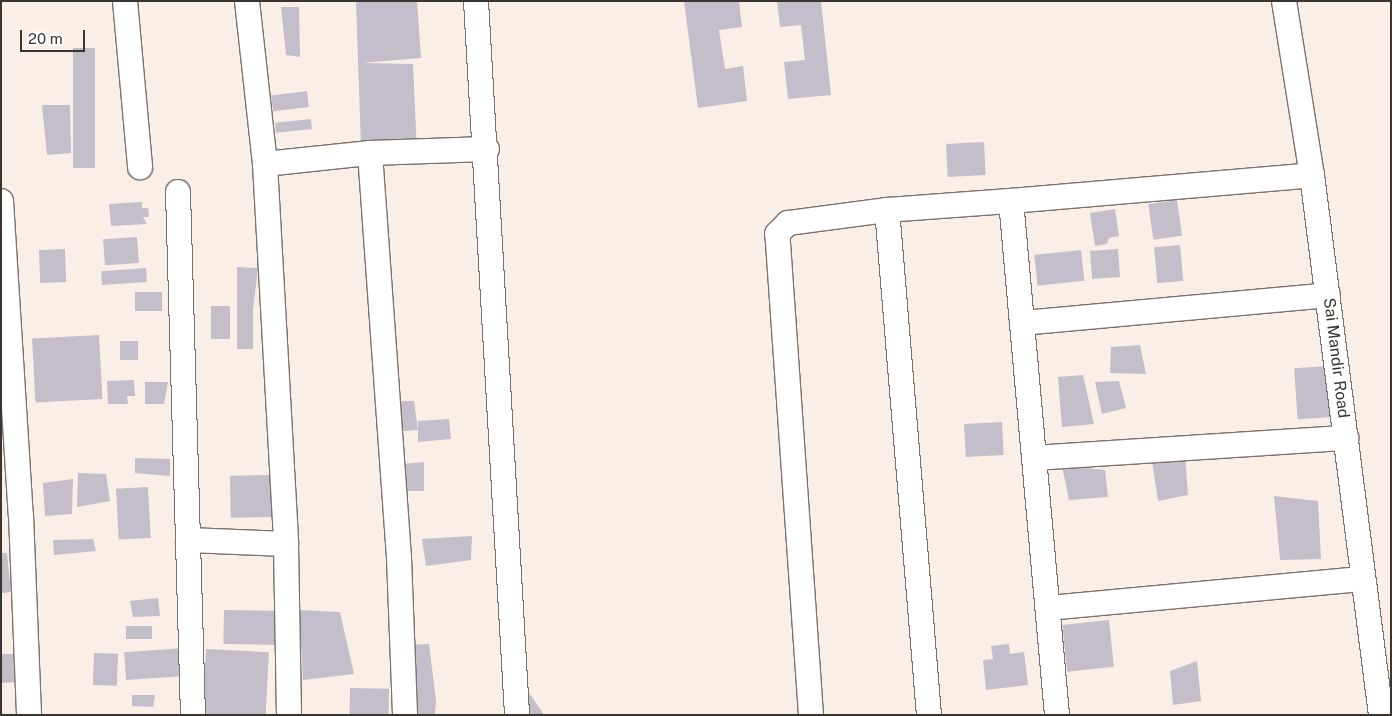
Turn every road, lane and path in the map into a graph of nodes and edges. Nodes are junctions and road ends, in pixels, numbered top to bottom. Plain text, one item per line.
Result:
1 (125, 1) edge
2 (247, 1) edge
3 (476, 1) edge
4 (1284, 1) edge
5 (487, 149) junction
6 (370, 154) junction
7 (264, 164) junction
8 (140, 167) dead end
9 (1312, 175) junction
10 (178, 192) dead end
11 (1011, 200) junction
12 (1, 201) edge
13 (887, 210) junction
14 (1328, 295) junction
15 (1022, 323) junction
16 (1346, 438) junction
17 (1034, 458) junction
18 (188, 540) junction
19 (286, 544) junction
20 (1363, 579) junction
21 (1048, 608) junction
22 (28, 715) edge
23 (192, 715) edge
24 (289, 715) edge
25 (405, 715) edge
26 (517, 715) edge
27 (811, 715) edge
28 (929, 715) edge
29 (1057, 715) edge
30 (1381, 715) edge

1 - 8 street
2 - 7 street
3 - 5 street
4 - 9 street, Sai Mandir Road
5 - 6 street
5 - 26 street
6 - 7 street
6 - 25 street
7 - 19 street
9 - 11 street
9 - 14 street, Sai Mandir Road
10 - 18 street
11 - 13 street
11 - 15 street
12 - 22 street
13 - 27 street
13 - 28 street
14 - 15 street
14 - 16 street, Sai Mandir Road
15 - 17 street
16 - 17 street
16 - 20 street, Sai Mandir Road
17 - 21 street
18 - 19 street
18 - 23 street
19 - 24 street
20 - 21 street
20 - 30 street, Sai Mandir Road
21 - 29 street

